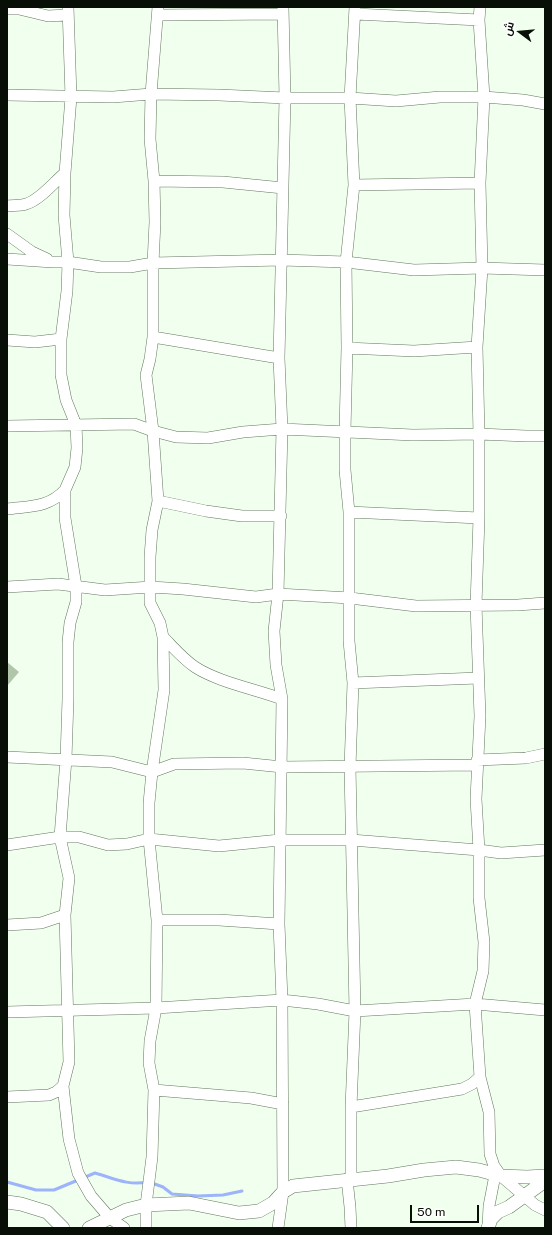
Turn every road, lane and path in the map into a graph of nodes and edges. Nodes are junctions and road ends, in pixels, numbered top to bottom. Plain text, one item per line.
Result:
1 (480, 7) edge
2 (7, 9) edge
3 (67, 11) edge
4 (158, 11) edge
5 (283, 11) edge
6 (355, 11) edge
7 (479, 20) junction
8 (151, 94) junction
9 (7, 95) edge
10 (71, 97) junction
11 (484, 97) junction
12 (285, 98) junction
13 (350, 98) junction
14 (545, 104) edge
15 (65, 173) junction
16 (154, 180) junction
17 (480, 183) junction
18 (354, 185) junction
19 (283, 188) junction
20 (7, 206) edge
21 (7, 234) edge
22 (7, 259) edge
23 (281, 260) junction
24 (53, 262) junction
25 (68, 262) junction
26 (346, 262) junction
27 (153, 263) junction
28 (482, 268) junction
29 (545, 270) edge
30 (153, 337) junction
31 (61, 339) junction
32 (7, 340) edge
33 (477, 347) junction
34 (347, 348) junction
35 (279, 358) junction
36 (76, 425) junction
37 (7, 426) edge
38 (282, 429) junction
39 (153, 431) junction
40 (345, 431) junction
41 (479, 434) junction
42 (545, 436) edge
43 (65, 490) junction
44 (158, 501) junction
45 (7, 509) edge
46 (349, 512) junction
47 (281, 516) junction
48 (479, 518) junction
49 (76, 586) junction
50 (7, 587) edge
51 (150, 587) junction
52 (278, 594) junction
53 (350, 598) junction
54 (545, 602) edge
55 (476, 605) junction
56 (163, 637) junction
57 (478, 678) junction
58 (353, 683) junction
59 (282, 699) junction
60 (545, 754) edge
61 (7, 757) edge
62 (66, 759) junction
63 (477, 763) junction
64 (282, 766) junction
65 (350, 767) junction
66 (152, 772) junction
67 (60, 837) junction
68 (150, 838) junction
69 (280, 840) junction
70 (351, 840) junction
71 (7, 845) edge
72 (479, 850) junction
73 (545, 850) edge
74 (65, 915) junction
75 (157, 920) junction
76 (280, 924) junction
77 (7, 925) edge
78 (282, 1000) junction
79 (476, 1004) junction
80 (156, 1008) junction
81 (355, 1010) junction
82 (545, 1010) edge
83 (67, 1011) junction
84 (7, 1012) edge
85 (480, 1077) junction
86 (63, 1086) junction
87 (154, 1090) junction
88 (7, 1097) edge
89 (283, 1104) junction
90 (351, 1107) junction
91 (498, 1176) junction
92 (545, 1176) edge
93 (349, 1179) junction
94 (545, 1181) edge
95 (284, 1192) junction
96 (525, 1196) junction
97 (7, 1202) edge
98 (146, 1205) junction
99 (545, 1210) edge
100 (110, 1218) junction
101 (63, 1228) edge
102 (89, 1228) edge
103 (124, 1228) edge
104 (146, 1228) edge
105 (278, 1228) edge
106 (351, 1228) edge
107 (488, 1228) edge

1 - 7 street
2 - 3 street
3 - 10 street
4 - 5 street
4 - 8 street
5 - 12 street
6 - 7 street
6 - 13 street
7 - 11 street
8 - 10 street
8 - 12 street
8 - 16 street
9 - 10 street
10 - 15 street
11 - 13 street
11 - 14 street
11 - 17 street
12 - 13 street
12 - 19 street
13 - 18 street
15 - 20 street
15 - 25 street
16 - 19 street
16 - 27 street
17 - 18 street
17 - 28 street
18 - 26 street
19 - 23 street
21 - 24 street
22 - 24 street
23 - 26 street
23 - 27 street
23 - 35 street
24 - 25 street
25 - 27 street
25 - 31 street
26 - 28 street
26 - 34 street
27 - 30 street
28 - 29 street
28 - 33 street
30 - 35 street
30 - 39 street
31 - 32 street
31 - 36 street
33 - 34 street
33 - 41 street
34 - 40 street
35 - 38 street
36 - 37 street
36 - 39 street
36 - 43 street
38 - 39 street
38 - 40 street
38 - 47 street
39 - 44 street
40 - 41 street
40 - 46 street
41 - 42 street
41 - 48 street
43 - 45 street
43 - 49 street
44 - 47 street
44 - 51 street
46 - 48 street
46 - 53 street
47 - 52 street
48 - 55 street
49 - 50 street
49 - 51 street
49 - 62 street
51 - 52 street
51 - 56 street
52 - 53 street
52 - 59 street
53 - 55 street
53 - 58 street
54 - 55 street
55 - 57 street
56 - 59 street
56 - 66 street
57 - 58 street
57 - 63 street
58 - 65 street
59 - 64 street
60 - 63 street
61 - 62 street
62 - 66 street
62 - 67 street
63 - 65 street
63 - 72 street
64 - 65 street
64 - 66 street
64 - 69 street
65 - 70 street
66 - 68 street
67 - 68 street
67 - 71 street
67 - 74 street
68 - 69 street
68 - 75 street
69 - 70 street
69 - 76 street
70 - 72 street
70 - 81 street
72 - 73 street
72 - 79 street
74 - 77 street
74 - 83 street
75 - 76 street
75 - 80 street
76 - 78 street
78 - 80 street
78 - 81 street
78 - 89 street
79 - 81 street
79 - 82 street
79 - 85 street
80 - 83 street
80 - 87 street
81 - 90 street
83 - 84 street
83 - 86 street
85 - 90 street
85 - 91 street
86 - 88 street
86 - 100 street
87 - 89 street
87 - 98 street
89 - 95 street
90 - 93 street
91 - 92 street
91 - 93 street
91 - 96 street
91 - 107 street
93 - 95 street
93 - 106 street
94 - 96 street
95 - 98 street
95 - 105 street
96 - 99 street
96 - 107 street
97 - 101 street
98 - 100 street
98 - 104 street
100 - 102 street
100 - 103 street

